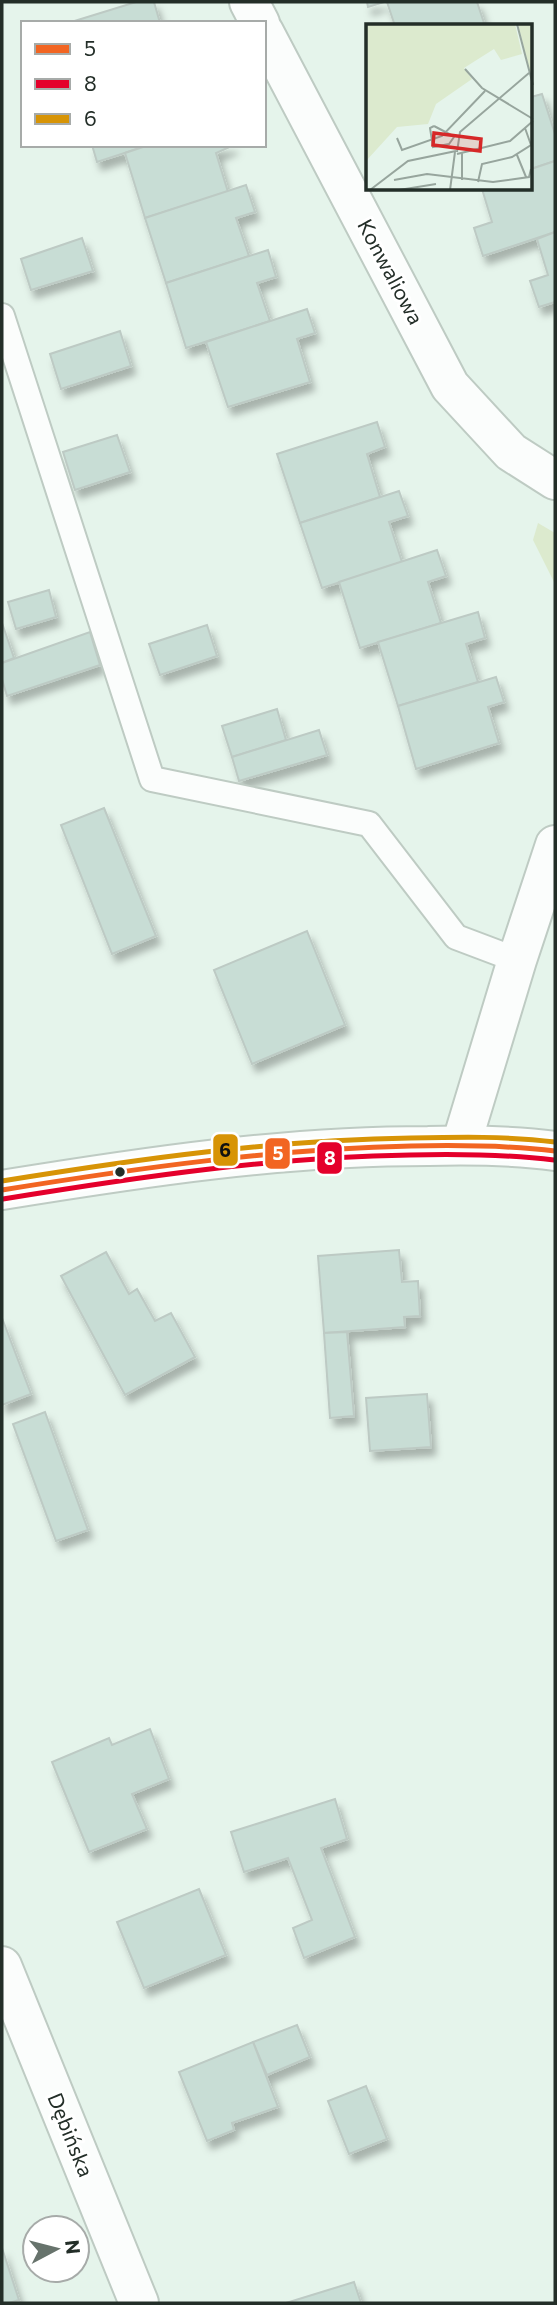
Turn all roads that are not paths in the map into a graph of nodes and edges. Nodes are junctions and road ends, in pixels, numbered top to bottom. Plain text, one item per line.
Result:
1 (248, 2) edge
2 (259, 21) edge
3 (266, 36) edge
4 (2, 316) edge
5 (555, 480) edge
6 (555, 845) edge
7 (517, 960) junction
8 (461, 1146) junction
9 (555, 1150) edge
10 (2, 1190) edge
11 (2, 1966) edge
12 (139, 2303) edge

1 - 2 street
3 - 5 street, Konwaliowa
4 - 7 lane
6 - 7 street
7 - 8 street
8 - 9 street
8 - 10 street
11 - 12 street, Dębińska

